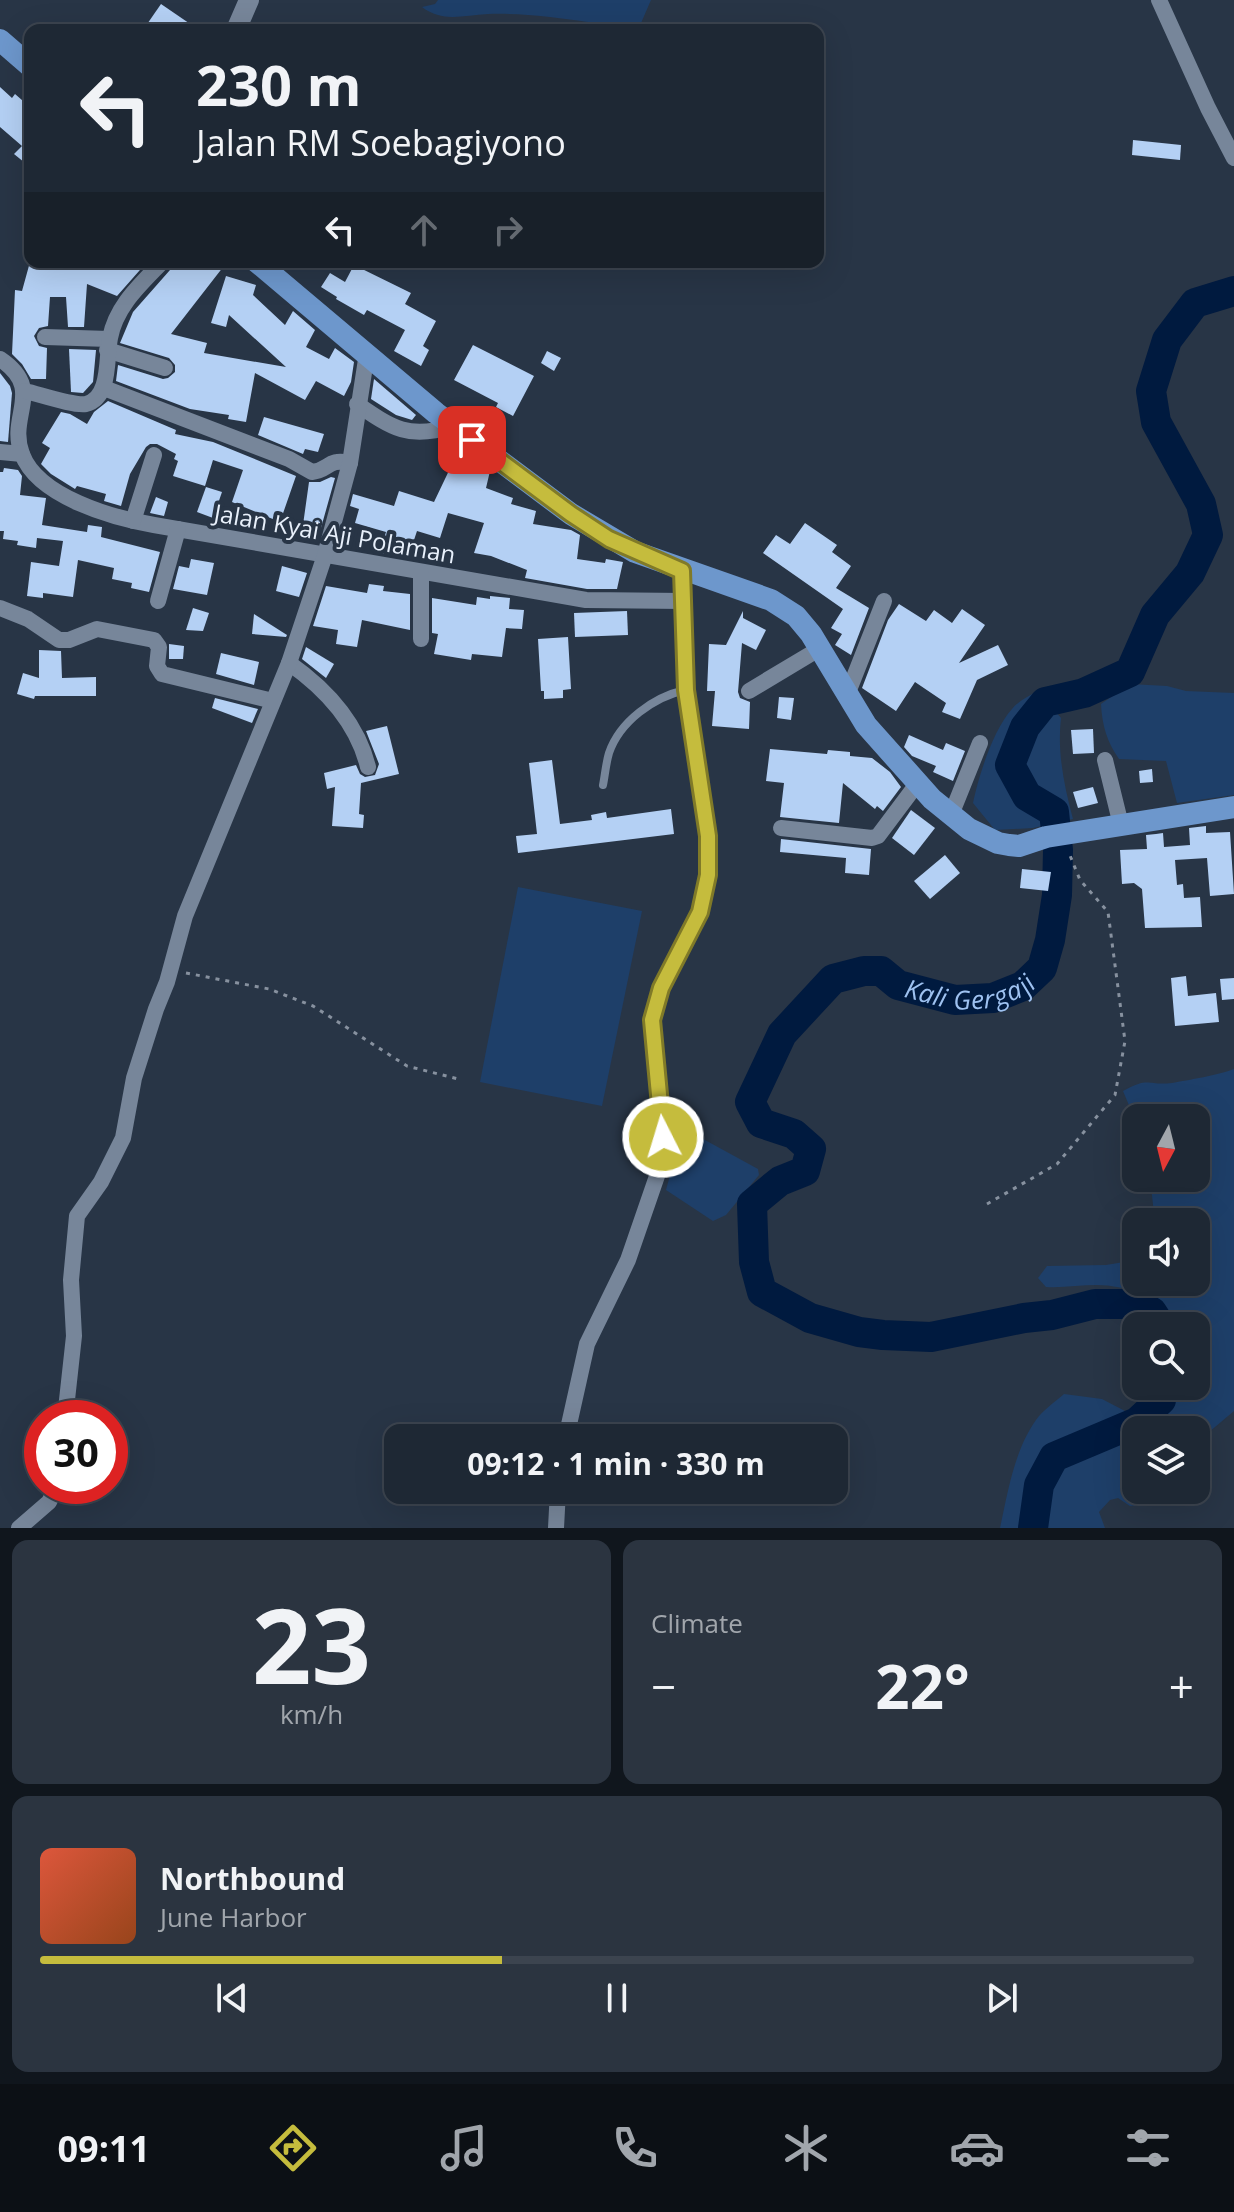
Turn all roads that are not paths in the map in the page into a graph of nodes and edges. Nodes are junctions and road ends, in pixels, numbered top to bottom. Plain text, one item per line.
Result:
1 (249, 0) edge
2 (1159, 0) edge
3 (239, 24) edge
4 (0, 40) edge
5 (24, 61) edge
6 (1234, 158) edge
7 (157, 268) edge
8 (264, 268) edge
9 (45, 337) dead end
10 (108, 345) junction
11 (367, 353) junction
12 (0, 359) edge
13 (165, 368) dead end
14 (104, 388) junction
15 (25, 391) junction
16 (357, 404) junction
17 (452, 426) junction
18 (0, 452) edge
19 (22, 454) junction
20 (154, 455) dead end
21 (350, 463) junction
22 (133, 521) junction
23 (178, 529) junction
24 (325, 555) junction
25 (682, 571) junction
26 (421, 573) junction
27 (158, 601) dead end
28 (684, 601) junction
29 (884, 601) dead end
30 (0, 608) edge
31 (421, 639) dead end
32 (815, 642) junction
33 (289, 663) junction
34 (686, 690) junction
35 (749, 691) dead end
36 (847, 695) junction
37 (273, 701) junction
38 (980, 743) dead end
39 (1105, 760) dead end
40 (368, 767) dead end
41 (917, 784) junction
42 (603, 785) dead end
43 (1234, 807) edge
44 (951, 815) junction
45 (1121, 825) junction
46 (781, 828) dead end
47 (67, 1400) edge
48 (569, 1424) edge
49 (47, 1504) edge
50 (557, 1504) edge
51 (19, 1528) edge
52 (556, 1528) edge

1 - 3 street
2 - 6 street
4 - 5 main road
7 - 10 street
8 - 11 main road
9 - 10 street
10 - 13 street
10 - 14 street
11 - 16 street
11 - 17 main road
12 - 15 street
14 - 15 street
14 - 21 street
15 - 19 street
16 - 17 street
16 - 21 street
17 - 25 main road
18 - 19 street
19 - 22 street, Jalan Kyai Aji Polaman
20 - 22 street
21 - 24 street
22 - 23 street, Jalan Kyai Aji Polaman
23 - 24 street, Jalan Kyai Aji Polaman
23 - 27 street
24 - 26 street, Jalan Kyai Aji Polaman
24 - 33 street
25 - 28 street
25 - 32 main road
26 - 28 street, Jalan Kyai Aji Polaman
26 - 31 street
28 - 34 street
29 - 36 street
30 - 37 street
32 - 35 street
32 - 36 main road
33 - 37 street
33 - 40 street
34 - 42 lane
34 - 48 street
36 - 41 main road
37 - 47 street
38 - 44 street
39 - 45 street
41 - 44 main road
41 - 46 street
43 - 45 main road
44 - 45 main road
49 - 51 street
50 - 52 street

